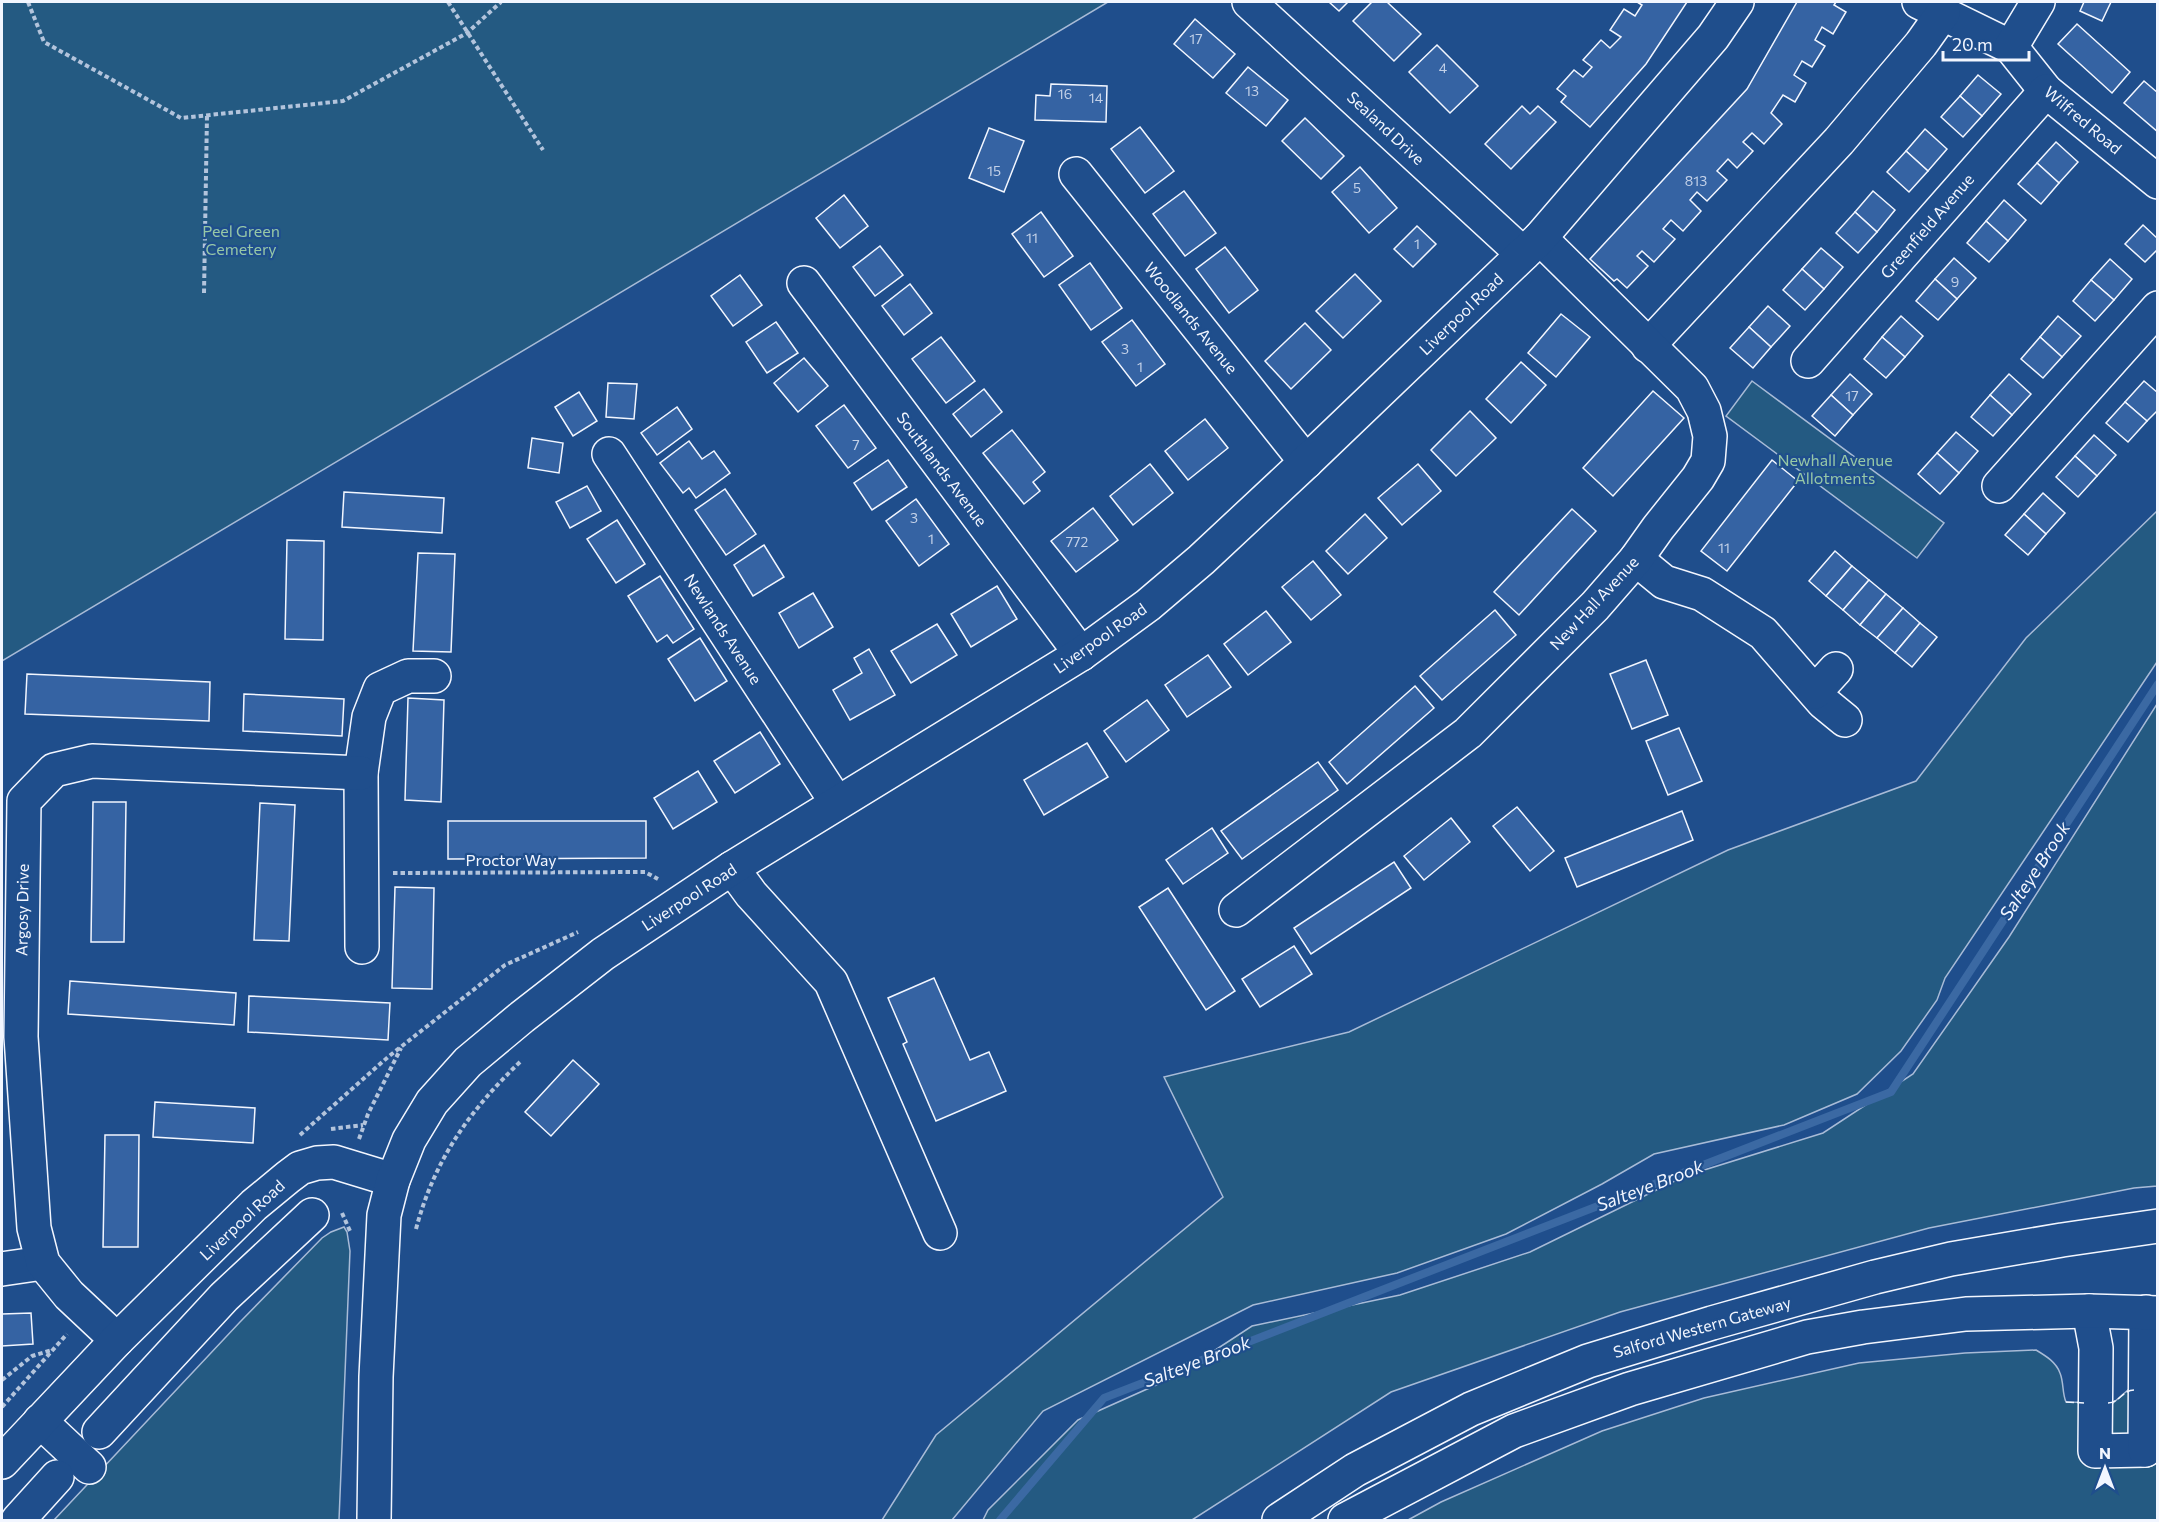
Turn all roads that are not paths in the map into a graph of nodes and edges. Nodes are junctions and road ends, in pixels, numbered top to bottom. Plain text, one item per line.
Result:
1 (1249, 2) edge
2 (1737, 2) edge
3 (2038, 2) edge
4 (1931, 7) edge
5 (2011, 46) junction
6 (2046, 91) junction
7 (1076, 174) dead end
8 (2157, 182) edge
9 (1531, 246) junction
10 (804, 283) dead end
11 (2157, 308) edge
12 (1648, 346) junction
13 (1808, 361) dead end
14 (609, 454) dead end
15 (1306, 462) junction
16 (1999, 486) dead end
17 (1636, 559) junction
18 (1081, 654) junction
19 (434, 676) dead end
20 (1845, 720) dead end
21 (361, 773) junction
22 (837, 803) junction
23 (12, 835) edge
24 (732, 868) junction
25 (1236, 910) dead end
26 (362, 947) dead end
27 (393, 1180) junction
28 (312, 1215) dead end
29 (2157, 1226) edge
30 (940, 1233) dead end
31 (43, 1263) junction
32 (2, 1269) edge
33 (2089, 1311) junction
34 (2152, 1312) edge
35 (117, 1340) junction
36 (40, 1421) junction
37 (99, 1432) dead end
38 (2151, 1438) edge
39 (2, 1462) edge
40 (89, 1467) dead end
41 (57, 1477) dead end
42 (18, 1521) edge
43 (374, 1521) edge
44 (1279, 1521) edge
45 (1345, 1521) edge

1 - 9 main road, Sealand Drive
2 - 9 main road, Liverpool Road
3 - 5 main road
4 - 5 main road, Wilfred Road
4 - 12 main road
5 - 6 main road, Wilfred Road
6 - 8 main road, Wilfred Road
6 - 13 main road, Greenfield Avenue
7 - 15 main road, Woodlands Avenue
9 - 12 main road, New Hall Avenue
9 - 15 main road, Liverpool Road
10 - 18 main road, Southlands Avenue
11 - 16 main road
12 - 17 main road, New Hall Avenue
14 - 22 main road, Newlands Avenue
15 - 18 main road, Liverpool Road
17 - 20 main road
17 - 25 main road, New Hall Avenue
18 - 22 main road, Liverpool Road
19 - 21 main road
21 - 23 main road, Argosy Drive
21 - 26 main road
22 - 24 main road, Liverpool Road
23 - 31 main road, Argosy Drive
24 - 27 main road, Liverpool Road
24 - 30 main road
27 - 35 main road, Liverpool Road
27 - 43 main road, Liverpool Road
28 - 37 main road
29 - 44 main road, Salford Western Gateway
31 - 32 main road
31 - 35 main road, Argosy Drive
33 - 34 main road
33 - 38 main road
33 - 45 main road
34 - 38 main road
35 - 36 main road, Liverpool Road
36 - 39 main road, Liverpool Road
36 - 40 main road
41 - 42 main road

